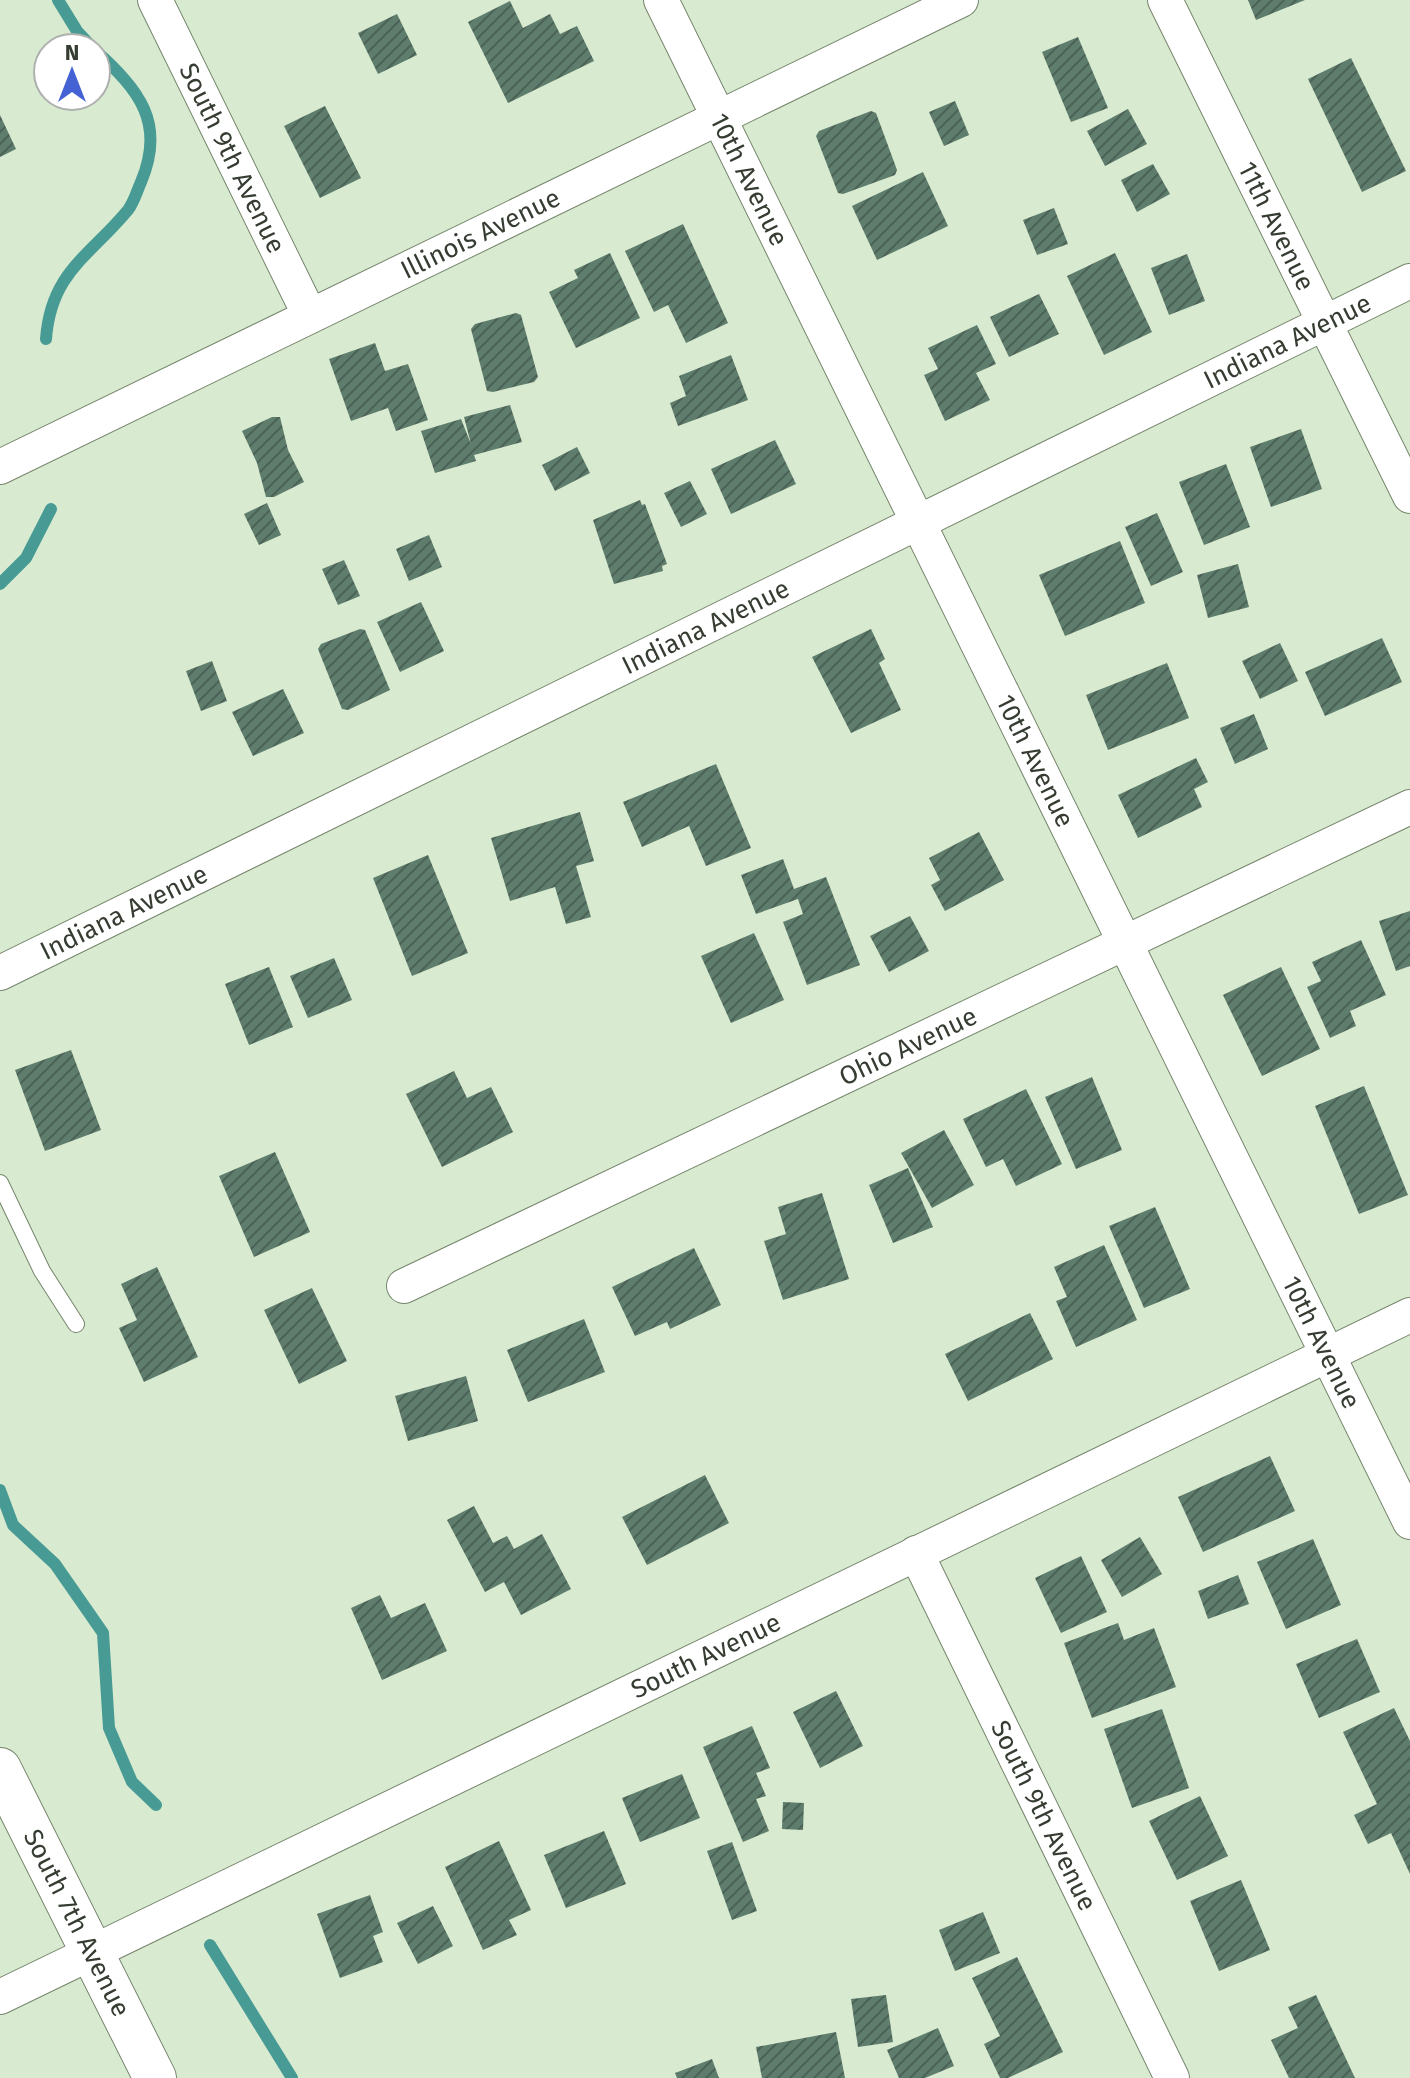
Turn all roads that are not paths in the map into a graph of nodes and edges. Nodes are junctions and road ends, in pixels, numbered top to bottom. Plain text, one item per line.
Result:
1 (155, 0) edge
2 (661, 0) edge
3 (961, 0) edge
4 (1165, 0) edge
5 (719, 118) junction
6 (1410, 281) edge
7 (310, 316) junction
8 (1324, 323) junction
9 (0, 467) edge
10 (1410, 496) edge
11 (917, 522) junction
12 (1410, 807) edge
13 (1125, 944) junction
14 (0, 973) edge
15 (0, 1183) edge
16 (404, 1286) dead end
17 (1410, 1315) edge
18 (76, 1324) dead end
19 (1328, 1354) junction
20 (1410, 1522) edge
21 (916, 1553) junction
22 (0, 1769) edge
23 (92, 1951) junction
24 (0, 1997) edge
25 (155, 2078) edge
26 (1172, 2078) edge

1 - 7 street, South 9th Avenue
2 - 5 street, 10th Avenue
3 - 5 street, Illinois Avenue
4 - 8 street, 11th Avenue
5 - 7 street, Illinois Avenue
5 - 11 street, 10th Avenue
6 - 8 street, Indiana Avenue
7 - 9 street, Illinois Avenue
8 - 10 street, 11th Avenue
8 - 11 street, Indiana Avenue
11 - 13 street, 10th Avenue
11 - 14 street, Indiana Avenue
12 - 13 street, Ohio Avenue
13 - 16 street, Ohio Avenue
13 - 19 street, 10th Avenue
15 - 18 lane
17 - 19 street, South Avenue
19 - 20 street, 10th Avenue
19 - 21 street, South Avenue
21 - 23 street, South Avenue
21 - 26 street, South 9th Avenue
22 - 23 street, South 7th Avenue
23 - 24 street, South Avenue
23 - 25 street, South 7th Avenue

